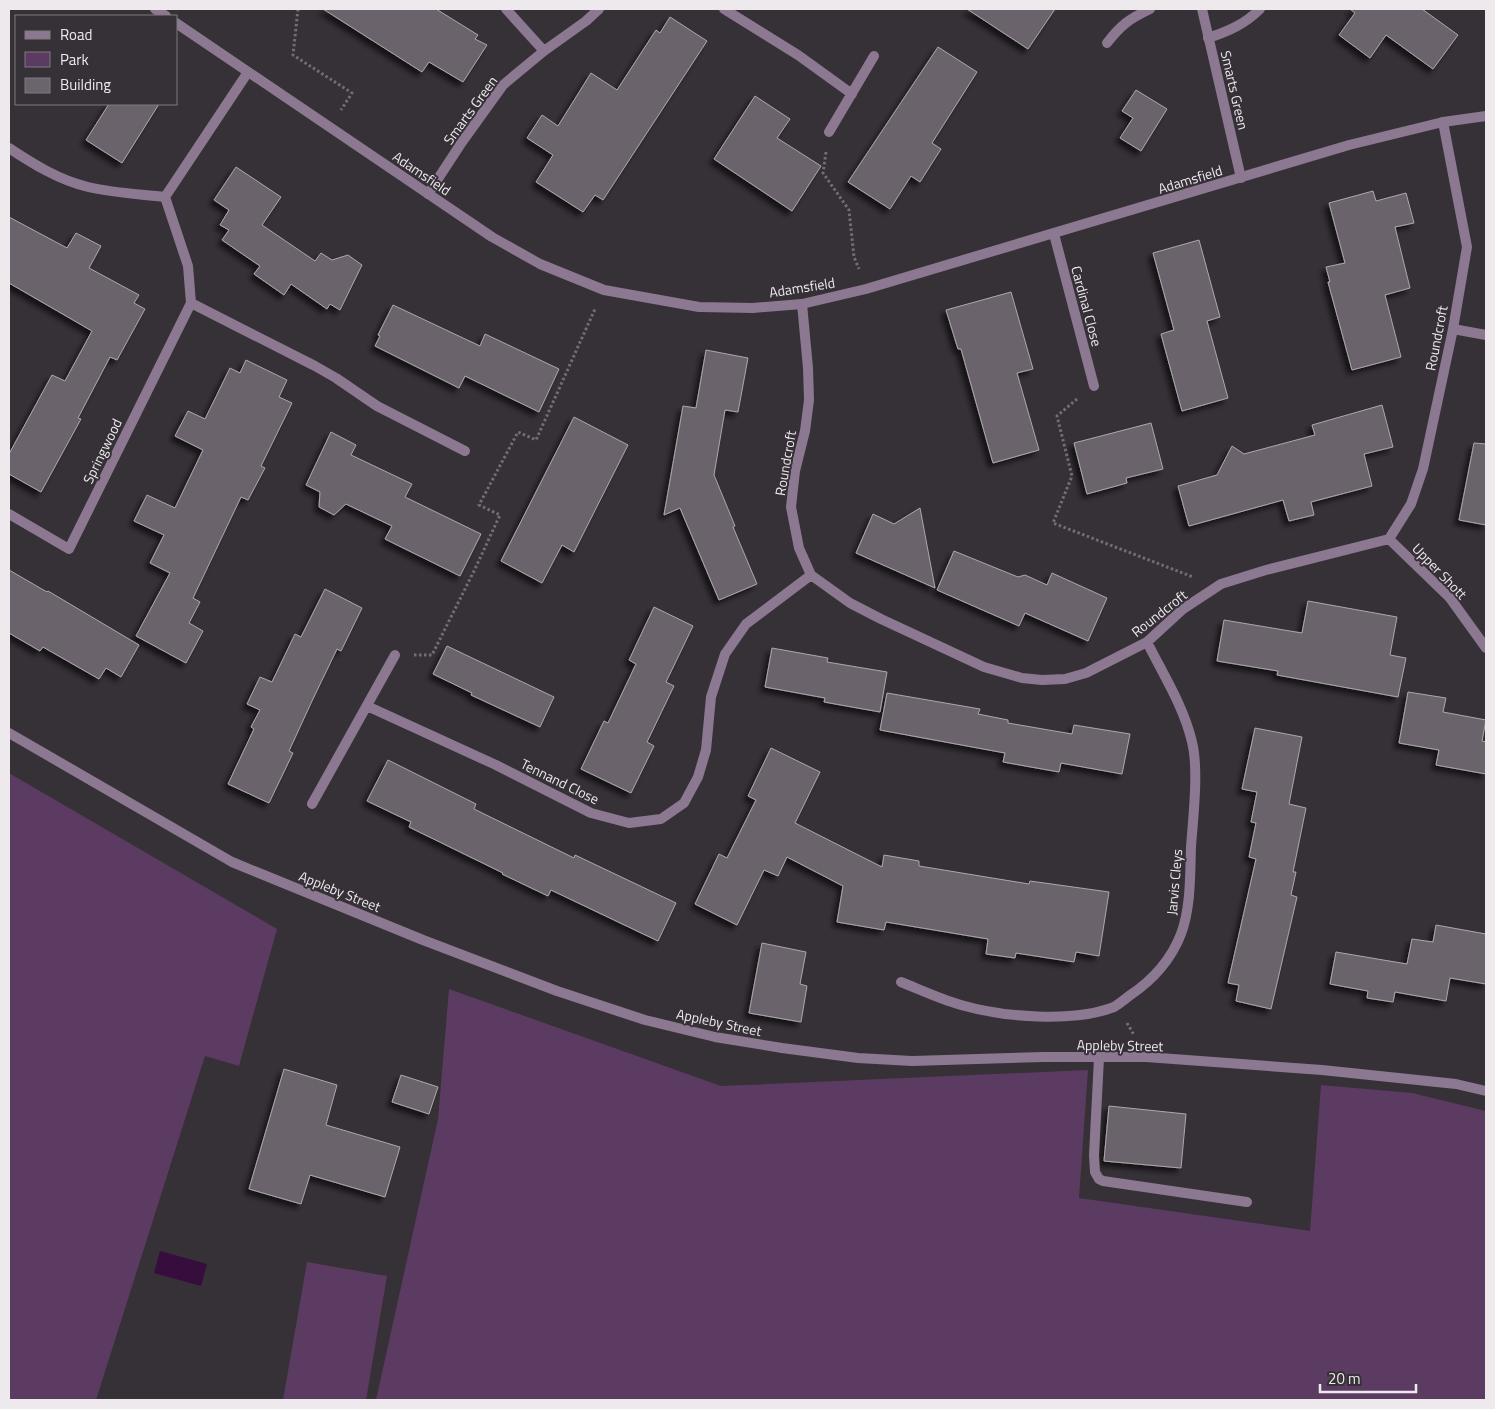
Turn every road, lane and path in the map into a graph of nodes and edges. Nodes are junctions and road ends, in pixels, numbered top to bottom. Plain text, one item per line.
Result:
1 (298, 9) edge
2 (506, 9) edge
3 (599, 9) edge
4 (724, 9) edge
5 (1150, 9) edge
6 (1202, 9) edge
7 (1260, 9) edge
8 (178, 24) edge
9 (1208, 38) junction
10 (1107, 43) dead end
11 (544, 51) junction
12 (874, 56) dead end
13 (248, 72) junction
14 (852, 94) junction
15 (1486, 116) edge
16 (1443, 122) junction
17 (331, 128) junction
18 (830, 132) joint
19 (9, 148) edge
20 (1241, 178) junction
21 (428, 194) junction
22 (165, 197) junction
23 (1054, 234) junction
24 (866, 289) junction
25 (604, 290) junction
26 (191, 303) junction
27 (802, 304) junction
28 (1453, 329) junction
29 (1486, 335) edge
30 (1094, 386) joint
31 (465, 451) dead end
32 (9, 514) edge
33 (1389, 539) junction
34 (811, 575) junction
35 (1210, 592) junction
36 (1147, 642) junction
37 (1486, 648) edge
38 (395, 656) joint
39 (367, 706) junction
40 (9, 733) edge
41 (312, 804) dead end
42 (901, 982) dead end
43 (1115, 1006) junction
44 (1146, 1057) junction
45 (1099, 1058) junction
46 (1486, 1091) edge
47 (1247, 1202) dead end

1 - 17 path
2 - 11 street
3 - 11 street, Smarts Green
4 - 14 street
5 - 10 street
6 - 9 street, Smarts Green
7 - 9 street
8 - 13 street, Adamsfield
9 - 20 street, Smarts Green
11 - 21 street, Smarts Green
12 - 14 street
13 - 17 street, Adamsfield
13 - 22 street
14 - 18 street
15 - 16 street, Adamsfield
16 - 20 street, Adamsfield
16 - 28 street, Roundcroft
17 - 21 street, Adamsfield
18 - 24 path
19 - 22 street
20 - 23 street, Adamsfield
21 - 25 street, Adamsfield
22 - 26 street
23 - 24 street, Adamsfield
23 - 30 street, Cardinal Close
24 - 27 street, Adamsfield
25 - 27 street, Adamsfield
25 - 38 path
26 - 31 street
26 - 32 street, Springwood
27 - 34 street, Roundcroft
28 - 29 street
28 - 33 street, Roundcroft
30 - 35 path
33 - 35 street, Roundcroft
33 - 37 street, Upper Shott
34 - 36 street, Roundcroft
34 - 39 street, Tennand Close
35 - 36 street, Roundcroft
36 - 43 street, Jarvis Cleys
38 - 39 street
39 - 41 street
40 - 45 street, Appleby Street
42 - 43 street, Jarvis Cleys
43 - 44 path
44 - 45 street, Appleby Street
44 - 46 street, Appleby Street
45 - 47 street

